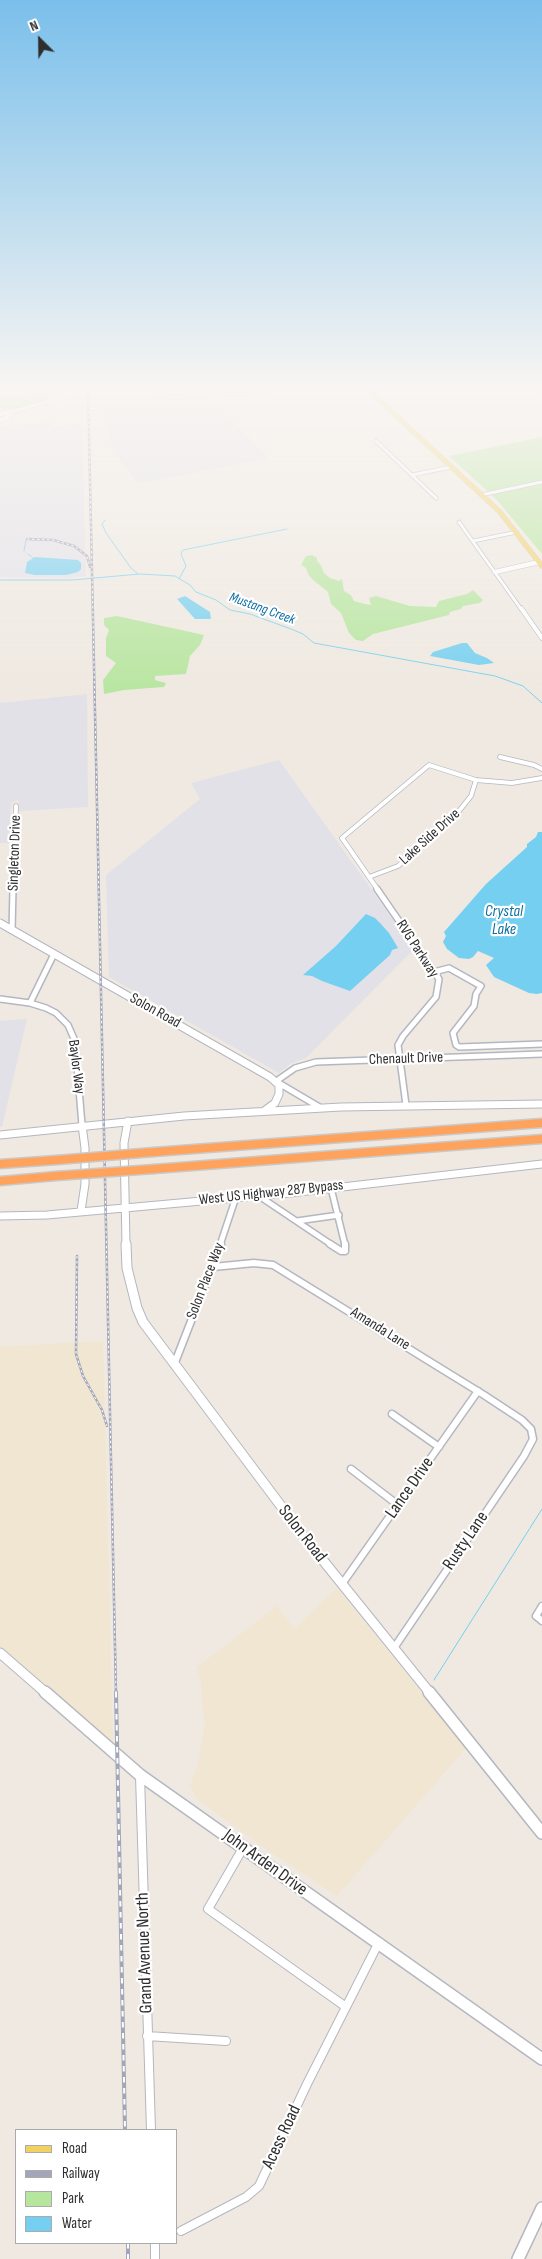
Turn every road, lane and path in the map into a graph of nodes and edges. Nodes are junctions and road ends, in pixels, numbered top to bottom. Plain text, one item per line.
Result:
1 (429, 491) edge
2 (478, 491) edge
3 (504, 491) edge
4 (483, 496) junction
5 (436, 498) dead end
6 (459, 522) dead end
7 (517, 532) junction
8 (473, 541) junction
9 (541, 563) edge
10 (495, 572) junction
11 (542, 638) edge
12 (500, 757) dead end
13 (542, 769) edge
14 (542, 778) edge
15 (476, 780) junction
16 (16, 806) dead end
17 (369, 877) junction
18 (0, 923) edge
19 (12, 930) junction
20 (54, 954) junction
21 (434, 972) junction
22 (0, 999) edge
23 (30, 1003) junction
24 (542, 1044) edge
25 (542, 1054) edge
26 (400, 1060) junction
27 (276, 1082) junction
28 (542, 1104) edge
29 (406, 1105) junction
30 (322, 1108) junction
31 (263, 1112) junction
32 (128, 1121) junction
33 (542, 1123) edge
34 (82, 1126) junction
35 (0, 1135) edge
36 (542, 1139) edge
37 (0, 1164) edge
38 (542, 1164) edge
39 (0, 1181) edge
40 (332, 1188) junction
41 (259, 1196) junction
42 (236, 1197) junction
43 (125, 1207) junction
44 (81, 1211) junction
45 (338, 1215) junction
46 (0, 1216) edge
47 (297, 1221) junction
48 (213, 1267) junction
49 (174, 1365) junction
50 (478, 1391) junction
51 (392, 1414) dead end
52 (532, 1432) joint
53 (439, 1447) junction
54 (351, 1469) dead end
55 (398, 1505) junction
56 (342, 1584) junction
57 (542, 1606) edge
58 (539, 1619) edge
59 (394, 1648) junction
60 (0, 1653) edge
61 (140, 1775) junction
62 (542, 1833) edge
63 (243, 1847) junction
64 (378, 1942) junction
65 (346, 2007) junction
66 (147, 2036) junction
67 (226, 2042) dead end
68 (542, 2059) edge
69 (151, 2129) edge
70 (542, 2208) edge
71 (181, 2231) dead end
72 (155, 2244) edge
73 (155, 2259) edge
74 (518, 2259) edge

1 - 5 street
2 - 4 main road
3 - 4 street
4 - 7 main road
6 - 8 street
7 - 8 street
7 - 9 main road
8 - 10 street
9 - 10 main road
10 - 11 street
12 - 13 street
14 - 15 street
15 - 17 street, Lake Side Drive
15 - 17 street, RVG Parkway
16 - 19 street, Singleton Drive
17 - 21 street, RVG Parkway
18 - 19 main road, Solon Road
19 - 20 main road, Solon Road
20 - 23 street
20 - 27 main road, Solon Road
21 - 24 street
21 - 26 street, RVG Parkway
22 - 23 street, Baylor Way
23 - 34 street, Baylor Way
25 - 26 street, Chenault Drive
26 - 27 street, Chenault Drive
26 - 29 street, RVG Parkway
27 - 30 street
27 - 31 main road
28 - 29 main road
29 - 30 main road
30 - 31 main road
31 - 32 main road
32 - 34 main road
32 - 43 main road, Solon Road
33 - 37 highway, bridge
34 - 35 main road
34 - 44 main road
36 - 39 highway, bridge
38 - 40 main road, West US Highway 287 Bypass
40 - 41 main road, West US Highway 287 Bypass
40 - 45 street
41 - 42 main road, West US Highway 287 Bypass
41 - 47 street
42 - 43 main road, West US Highway 287 Bypass
42 - 48 street, Solon Place Way
43 - 44 main road, West US Highway 287 Bypass
43 - 49 main road, Solon Road
44 - 46 main road, West US Highway 287 Bypass
45 - 47 street
45 - 47 street
48 - 49 street, Solon Place Way
48 - 50 street, Amanda Lane
49 - 56 main road, Solon Road
50 - 52 street, Amanda Lane
50 - 53 street, Lance Drive
51 - 53 street
52 - 59 street, Rusty Lane
53 - 55 street, Lance Drive
54 - 55 street
55 - 56 street, Lance Drive
56 - 59 main road, Solon Road
57 - 58 street
59 - 62 main road, Solon Road
60 - 61 main road, John Arden Drive
61 - 63 main road, John Arden Drive
61 - 66 street, Grand Avenue North
63 - 64 main road, John Arden Drive
63 - 65 street
64 - 65 street, Acess Road
64 - 68 main road, John Arden Drive
65 - 71 street, Acess Road
66 - 67 street
66 - 69 street, Grand Avenue North
70 - 74 main road
72 - 73 street

